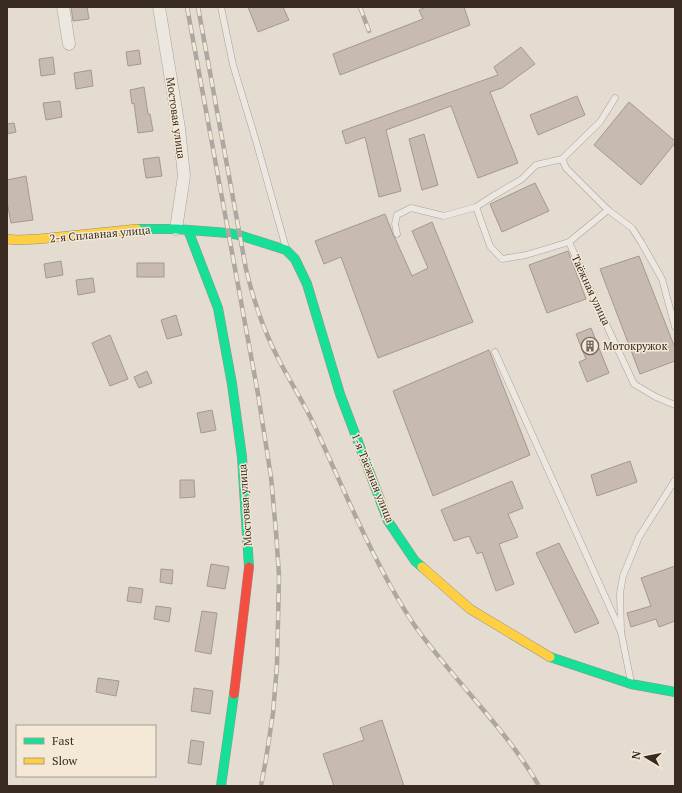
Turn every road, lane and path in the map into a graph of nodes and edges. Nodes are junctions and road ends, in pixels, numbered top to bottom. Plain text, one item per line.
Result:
1 (63, 7) edge
2 (159, 7) edge
3 (221, 7) edge
4 (69, 44) dead end
5 (615, 98) dead end
6 (562, 159) junction
7 (476, 207) junction
8 (608, 210) junction
9 (182, 230) junction
10 (397, 234) dead end
11 (7, 239) edge
12 (568, 242) junction
13 (286, 250) junction
14 (675, 327) edge
15 (495, 352) dead end
16 (675, 405) edge
17 (675, 480) edge
18 (621, 632) junction
19 (631, 684) junction
20 (675, 692) edge
21 (221, 786) edge

1 - 4 street
2 - 9 street, Мостовая улица
3 - 13 lane
5 - 6 lane
6 - 7 lane
6 - 8 lane
7 - 10 lane
7 - 12 lane
8 - 12 lane
8 - 14 lane
9 - 11 street, 2-я Сплавная улица
9 - 13 street, 2-я Сплавная улица
9 - 21 street, Мостовая улица
12 - 16 lane, Таёжная улица
13 - 19 street, 1-я Таёжная улица
15 - 18 lane
17 - 18 lane
18 - 19 lane
19 - 20 street, 1-я Таёжная улица

